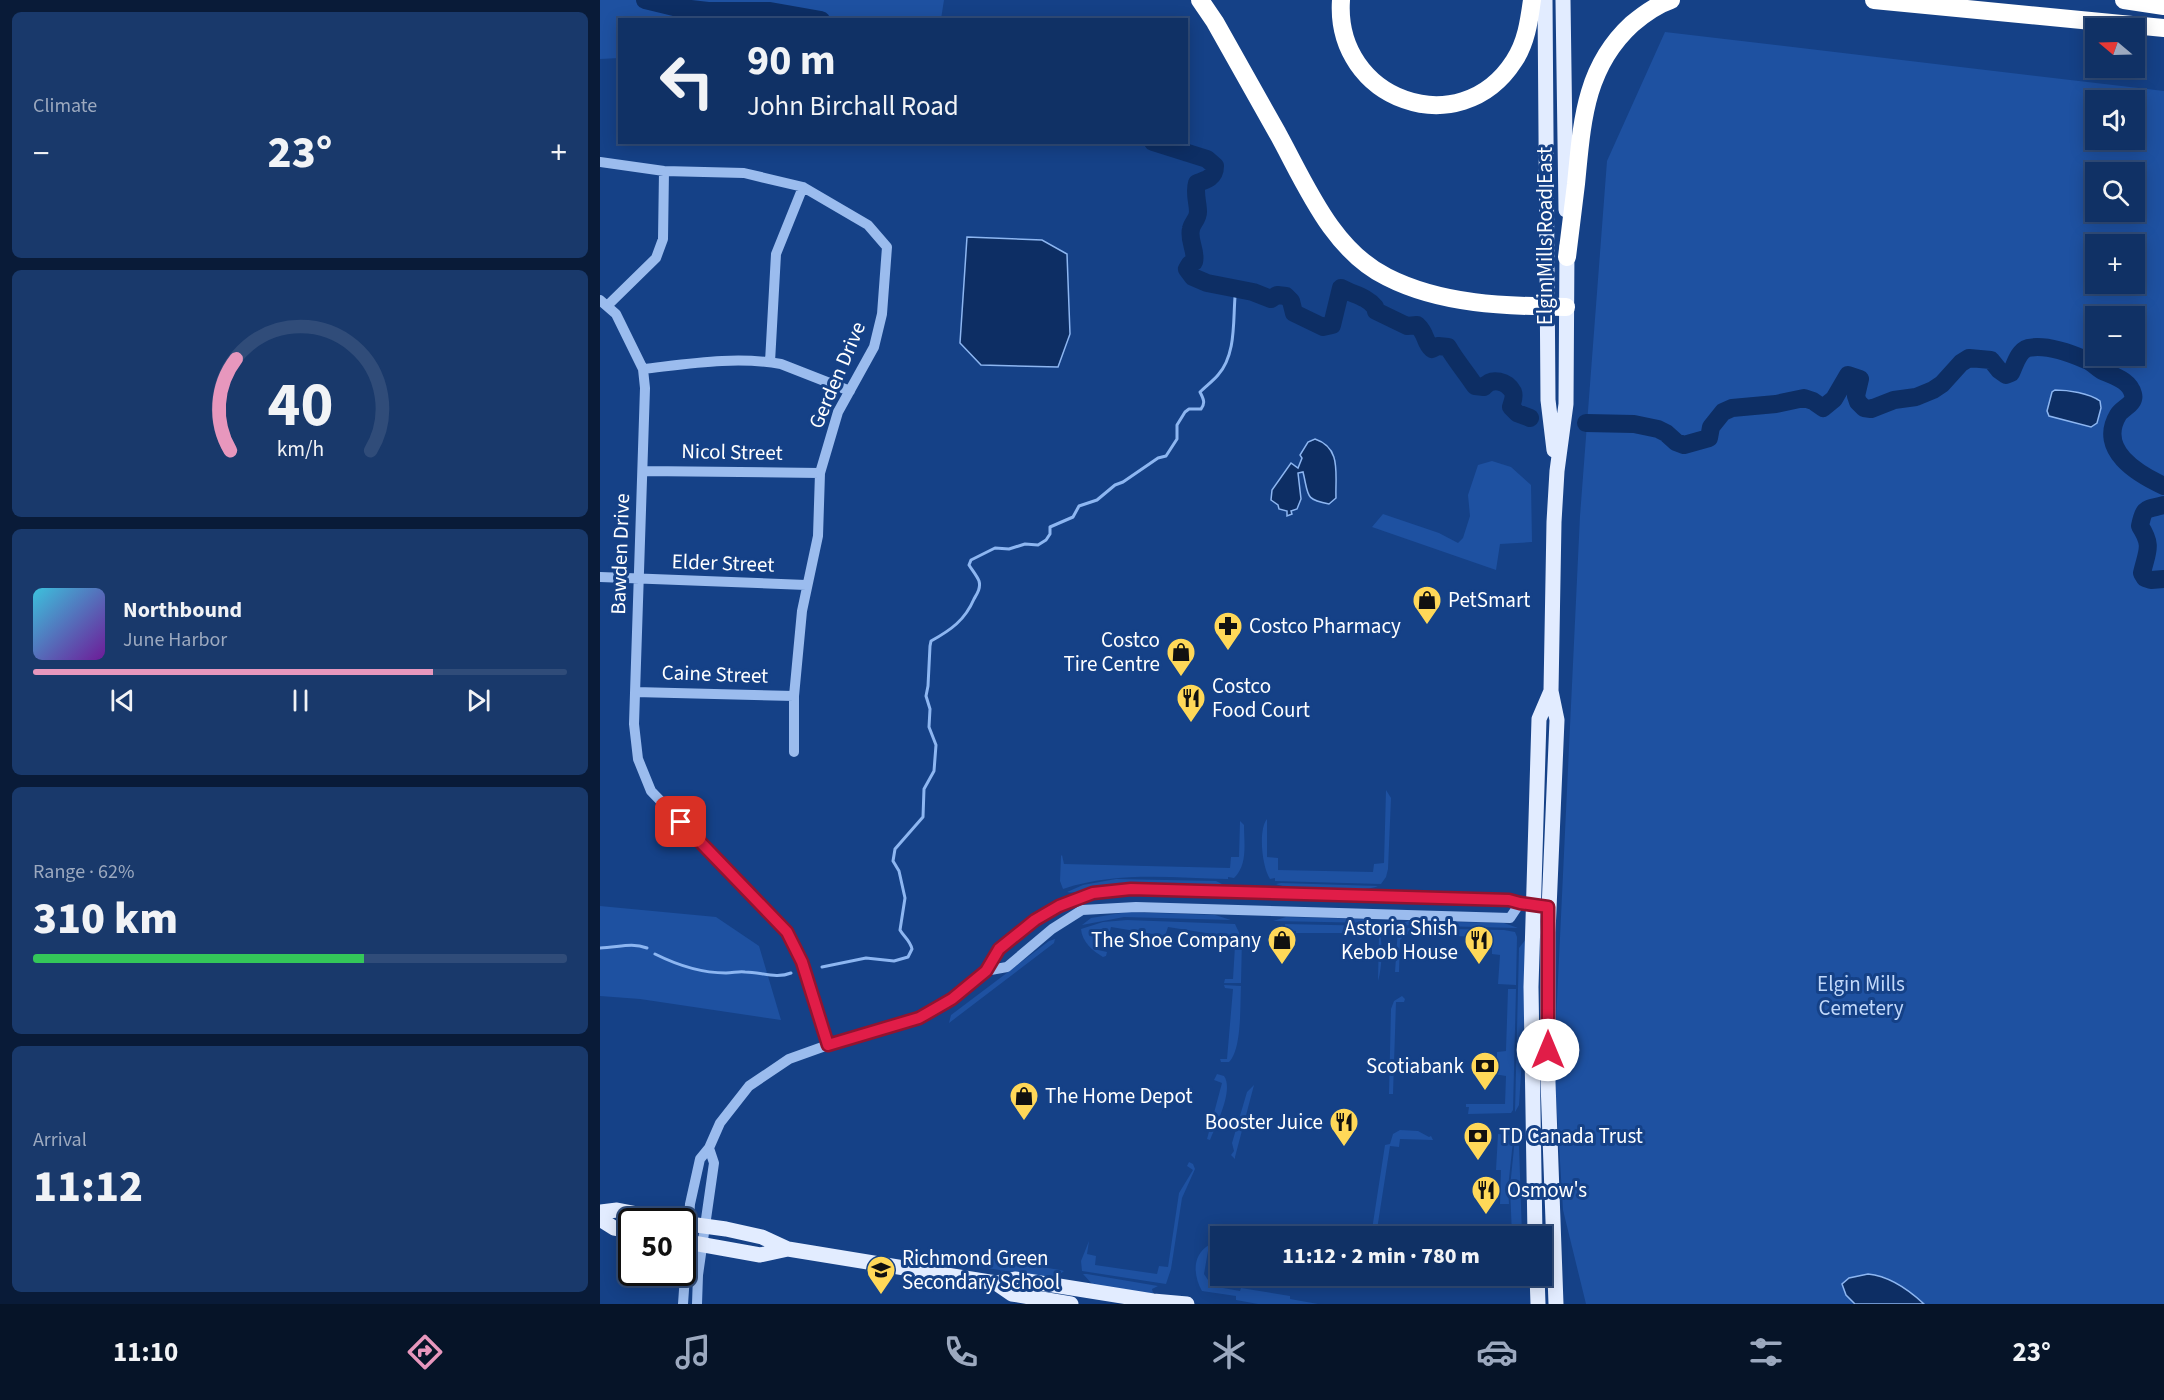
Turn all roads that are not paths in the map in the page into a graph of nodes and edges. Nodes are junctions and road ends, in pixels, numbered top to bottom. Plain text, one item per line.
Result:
1 (1200, 0) edge
2 (1341, 0) edge
3 (1532, 0) edge
4 (1545, 0) edge
5 (1563, 0) edge
6 (1671, 0) edge
7 (1874, 0) edge
8 (2124, 0) edge
9 (2164, 6) edge
10 (2164, 28) edge
11 (600, 162) edge
12 (664, 171) junction
13 (803, 187) junction
14 (1567, 257) junction
15 (604, 303) edge
16 (1547, 307) junction
17 (1566, 307) junction
18 (770, 362) junction
19 (643, 369) junction
20 (850, 391) junction
21 (643, 471) junction
22 (1557, 471) junction
23 (820, 473) junction
24 (600, 578) edge
25 (639, 580) junction
26 (807, 585) junction
27 (635, 692) junction
28 (794, 696) junction
29 (795, 752) dead end
30 (1534, 905) junction
31 (986, 971) junction
32 (828, 1045) junction
33 (709, 1148) junction
34 (686, 1208) edge
35 (618, 1210) edge
36 (600, 1212) edge
37 (600, 1219) edge
38 (696, 1225) edge
39 (1535, 1226) edge
40 (706, 1227) junction
41 (618, 1229) edge
42 (696, 1243) edge
43 (704, 1245) junction
44 (788, 1250) junction
45 (996, 1283) junction
46 (684, 1286) edge
47 (1537, 1286) edge
48 (683, 1304) edge
49 (697, 1304) edge
50 (1071, 1304) edge
51 (1187, 1304) edge
52 (1538, 1304) edge
53 (1556, 1304) edge

1 - 16 highway
2 - 3 highway
4 - 16 main road, Elgin Mills Road East
5 - 14 main road, Elgin Mills Road East
6 - 14 highway
7 - 10 highway
8 - 9 highway
11 - 12 street, Gerden Drive
12 - 13 street, Gerden Drive
12 - 15 street
13 - 18 street
13 - 20 street, Gerden Drive
14 - 17 main road, Elgin Mills Road East
15 - 19 street, Bawden Drive
16 - 17 highway
16 - 22 main road, Elgin Mills Road East
17 - 22 main road, Elgin Mills Road East
18 - 19 street
18 - 20 street
19 - 21 street, Bawden Drive
20 - 23 street, Gerden Drive
21 - 23 street, Nicol Street
21 - 25 street, Bawden Drive
22 - 30 main road, Elgin Mills Road East
23 - 26 street, Gerden Drive
24 - 25 street, Elder Street
25 - 26 street, Elder Street
25 - 27 street, Bawden Drive
26 - 28 street, Gerden Drive
27 - 28 street, Caine Street
27 - 32 street, Bawden Drive
28 - 29 street, Gerden Drive
30 - 31 street
30 - 31 street
30 - 39 main road, Elgin Mills Road East
30 - 53 main road, Elgin Mills Road East
31 - 32 street
32 - 33 street
33 - 34 street
33 - 40 street
35 - 36 main road
37 - 41 main road
38 - 40 main road
40 - 43 street
40 - 44 main road
42 - 43 main road
43 - 44 main road
43 - 49 street
44 - 45 main road
45 - 50 main road
45 - 51 main road
46 - 48 street
47 - 52 main road

